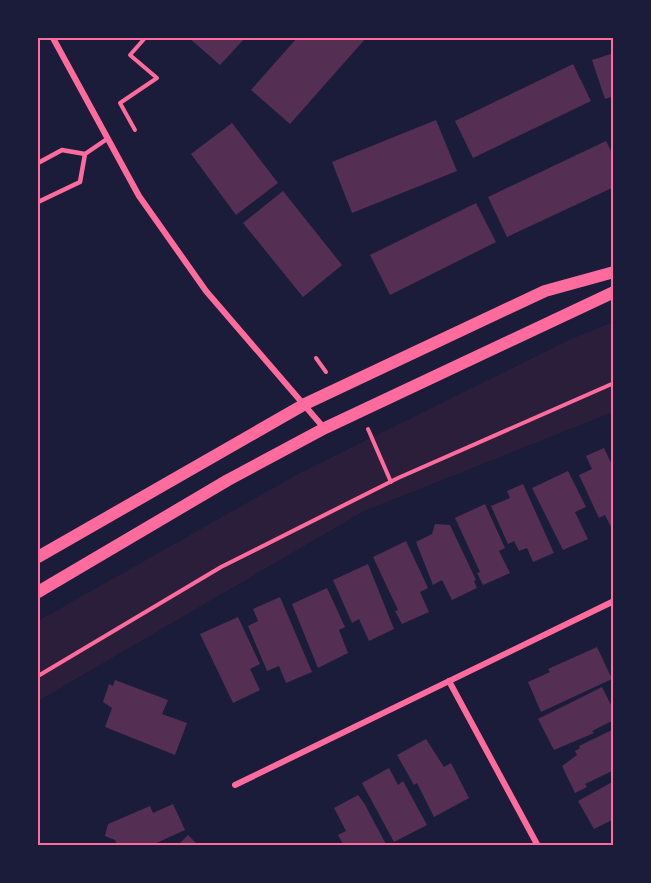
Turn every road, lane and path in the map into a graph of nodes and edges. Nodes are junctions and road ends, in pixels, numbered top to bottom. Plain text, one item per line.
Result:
1 (53, 38) edge
2 (145, 38) edge
3 (135, 130) dead end
4 (107, 139) junction
5 (85, 154) junction
6 (38, 163) edge
7 (38, 202) edge
8 (614, 272) edge
9 (614, 292) edge
10 (614, 383) edge
11 (305, 404) junction
12 (325, 428) junction
13 (38, 557) edge
14 (38, 592) edge
15 (614, 601) edge
16 (38, 676) edge
17 (449, 681) junction
18 (235, 785) dead end
19 (538, 846) edge

1 - 4 street
2 - 3 path
4 - 5 lane
4 - 11 street
5 - 6 lane
5 - 7 lane
8 - 11 main road
9 - 12 main road
10 - 16 path
11 - 12 street
11 - 13 main road
12 - 14 main road
15 - 17 street
17 - 18 street
17 - 19 street

